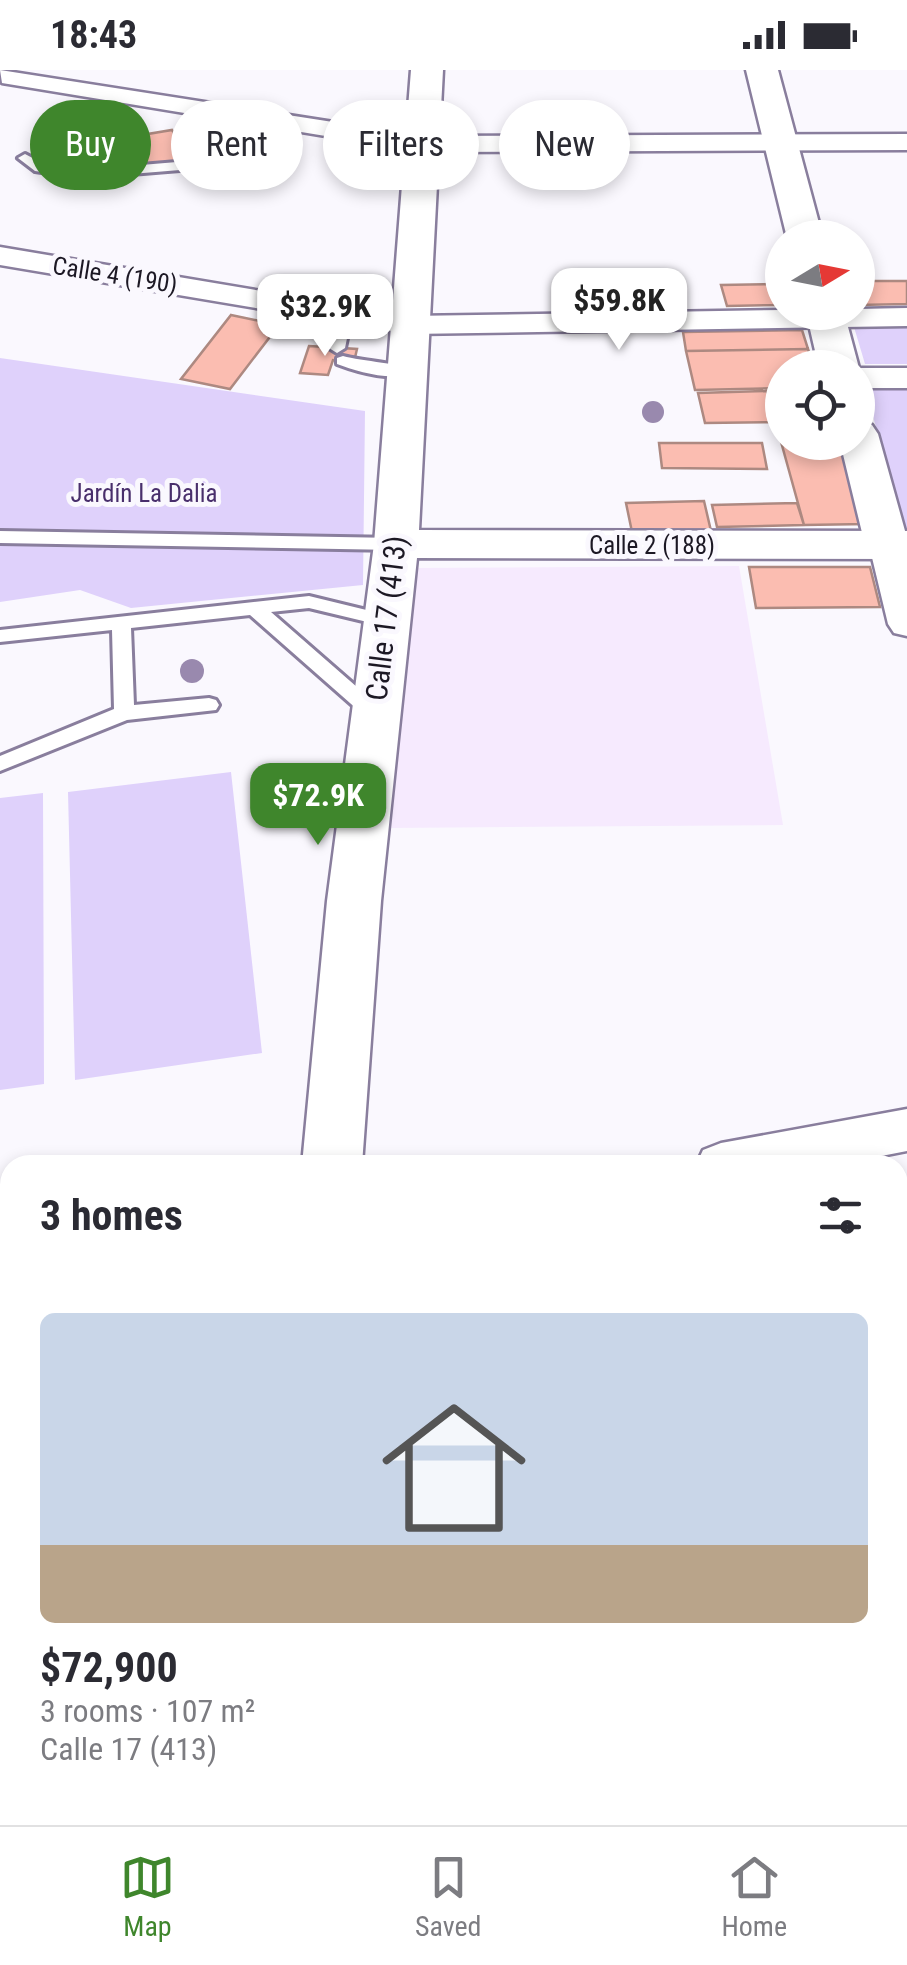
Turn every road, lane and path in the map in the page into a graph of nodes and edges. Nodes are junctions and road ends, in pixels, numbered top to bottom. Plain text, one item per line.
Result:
1 (427, 70) edge
2 (762, 70) edge
3 (3, 74) edge
4 (425, 100) edge
5 (171, 103) edge
6 (779, 142) junction
7 (907, 142) edge
8 (479, 144) edge
9 (25, 158) dead end
10 (171, 167) edge
11 (420, 190) edge
12 (800, 220) edge
13 (0, 256) edge
14 (344, 314) junction
15 (765, 317) edge
16 (875, 317) edge
17 (907, 317) edge
18 (410, 325) junction
19 (408, 370) junction
20 (875, 378) edge
21 (907, 378) edge
22 (867, 460) edge
23 (0, 537) edge
24 (396, 544) junction
25 (897, 545) edge
26 (254, 608) junction
27 (384, 620) junction
28 (121, 622) junction
29 (907, 624) edge
30 (0, 636) edge
31 (210, 705) dead end
32 (124, 713) junction
33 (374, 713) junction
34 (0, 764) edge
35 (907, 1130) edge
36 (333, 1155) edge
37 (773, 1155) edge

1 - 4 main road, Calle 17 (413)
2 - 6 main road
3 - 5 street
6 - 7 street
6 - 8 street
6 - 12 main road
9 - 10 lane
11 - 18 main road, Calle 17 (413)
13 - 14 street, Calle 4 (190)
14 - 18 street, Calle 4 (190)
14 - 19 lane
15 - 18 street, Calle 4 (190)
16 - 17 street, Calle 4 (190)
18 - 19 main road, Calle 17 (413)
19 - 24 main road, Calle 17 (413)
20 - 21 street
22 - 25 main road
23 - 24 lane
24 - 25 main road, Calle 2 (188)
24 - 27 main road, Calle 17 (413)
25 - 29 street
26 - 27 lane
26 - 28 lane
26 - 33 lane
27 - 33 main road, Calle 17 (413)
28 - 30 lane
28 - 32 lane
31 - 32 lane
32 - 34 lane
33 - 36 main road, Calle 17 (413)
35 - 37 street

